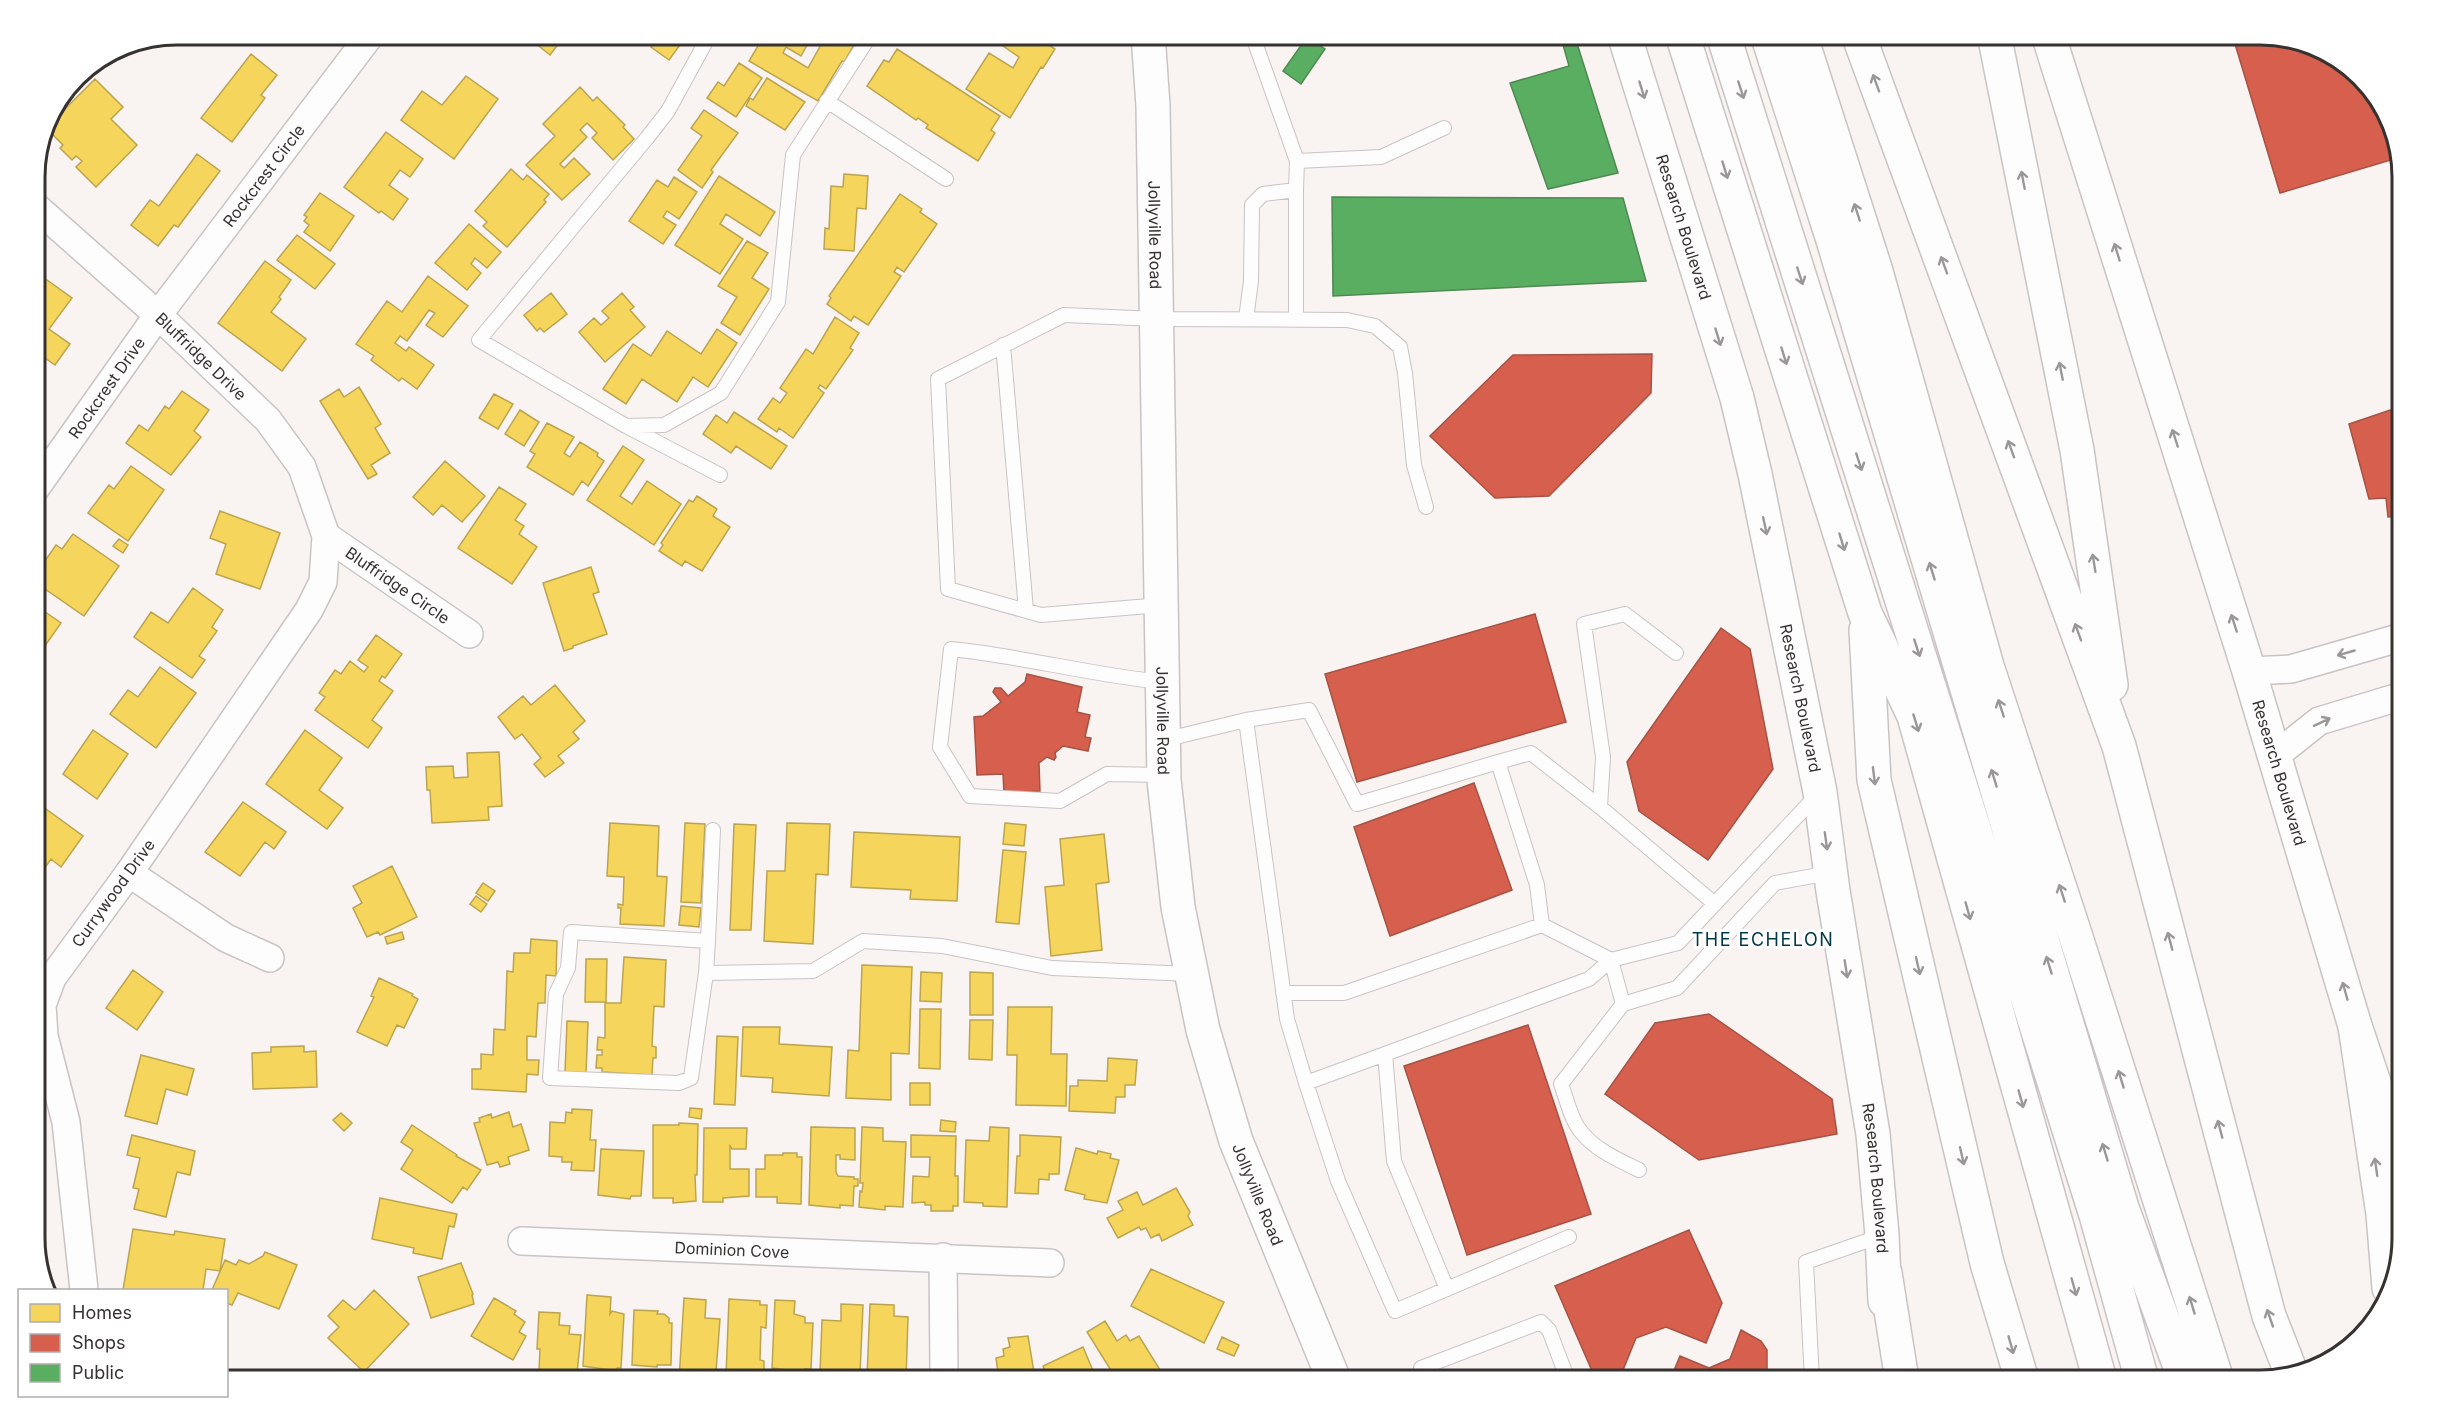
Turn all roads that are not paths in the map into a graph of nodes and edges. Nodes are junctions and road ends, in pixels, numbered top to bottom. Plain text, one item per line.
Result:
1 (363, 45) edge
2 (704, 45) edge
3 (863, 45) edge
4 (1149, 45) edge
5 (1256, 45) edge
6 (1627, 45) edge
7 (1685, 45) edge
8 (1727, 45) edge
9 (1771, 45) edge
10 (1804, 45) edge
11 (1862, 45) edge
12 (1996, 45) edge
13 (2051, 45) edge
14 (827, 101) junction
15 (1444, 128) dead end
16 (1297, 161) junction
17 (946, 179) dead end
18 (1296, 190) junction
19 (45, 215) edge
20 (158, 315) junction
21 (1156, 319) junction
22 (1246, 319) junction
23 (1296, 319) junction
24 (1003, 345) junction
25 (626, 426) junction
26 (45, 475) edge
27 (720, 475) dead end
28 (1426, 507) dead end
29 (326, 536) junction
30 (1161, 605) junction
31 (1026, 610) junction
32 (1865, 613) junction
33 (469, 634) dead end
34 (2392, 640) edge
35 (1676, 653) dead end
36 (2249, 671) junction
37 (1162, 682) junction
38 (2392, 699) edge
39 (1246, 720) junction
40 (1163, 740) junction
41 (2119, 746) junction
42 (2275, 756) junction
43 (1498, 762) junction
44 (1164, 775) junction
45 (1820, 792) junction
46 (1600, 807) junction
47 (713, 831) dead end
48 (129, 873) junction
49 (1830, 873) junction
50 (1715, 904) junction
51 (1542, 925) junction
52 (708, 941) junction
53 (270, 958) dead end
54 (1611, 960) junction
55 (706, 973) junction
56 (1191, 974) junction
57 (1283, 993) junction
58 (45, 997) edge
59 (1623, 1004) junction
60 (2355, 1026) junction
61 (45, 1040) edge
62 (1385, 1054) junction
63 (1306, 1083) junction
64 (2392, 1134) edge
65 (1639, 1170) dead end
66 (2109, 1212) junction
67 (1882, 1235) junction
68 (1569, 1237) dead end
69 (522, 1241) dead end
70 (943, 1257) junction
71 (1050, 1263) dead end
72 (2388, 1270) edge
73 (1885, 1273) junction
74 (84, 1289) edge
75 (1447, 1289) junction
76 (2289, 1366) edge
77 (944, 1370) edge
78 (1330, 1370) edge
79 (1422, 1370) edge
80 (1564, 1370) edge
81 (1811, 1370) edge
82 (1886, 1370) edge
83 (1900, 1370) edge
84 (2019, 1370) edge
85 (2097, 1370) edge
86 (2140, 1370) edge
87 (2152, 1370) edge
88 (2181, 1370) edge
89 (2195, 1370) edge
90 (2214, 1370) edge

1 - 20 street, Rockcrest Circle
2 - 25 lane
3 - 14 lane
4 - 21 main road, Jollyville Road
5 - 16 lane
6 -> 45 main road, Research Boulevard
7 -> 32 main road
8 -> 66 main road
66 -> 9 main road
90 -> 10 main road
41 -> 11 main road
41 -> 12 main road
36 -> 13 main road, Research Boulevard
14 - 17 lane
14 - 25 lane
15 - 16 lane
16 - 18 lane
18 - 22 lane
18 - 23 lane
19 - 20 street, Bluffridge Drive
20 - 26 street, Rockcrest Drive
20 - 29 street, Bluffridge Drive
21 - 22 lane
21 - 24 lane
21 - 30 main road, Jollyville Road
22 - 23 lane
23 - 28 lane
24 - 31 lane
24 - 31 lane
25 - 27 lane
29 - 33 street, Bluffridge Circle
29 - 48 street, Currywood Drive
30 - 31 lane
30 - 37 main road, Jollyville Road
32 -> 84 main road
32 -> 85 main road
34 -> 36 street
35 - 46 lane
36 - 42 main road, Research Boulevard
37 - 40 main road, Jollyville Road
37 - 44 lane
42 -> 38 street
39 - 40 lane
39 - 43 lane
39 - 57 lane
40 - 44 main road, Jollyville Road
76 -> 41 main road
60 -> 42 main road, Research Boulevard
43 - 46 lane
43 - 51 lane
44 - 56 main road, Jollyville Road
45 -> 49 main road, Research Boulevard
45 - 50 lane
46 - 50 lane
47 - 52 lane
48 - 53 street
48 - 58 street, Currywood Drive
49 - 59 lane
49 -> 67 main road, Research Boulevard
50 - 54 lane
51 - 54 lane
51 - 57 lane
52 - 55 lane
52 - 55 lane
54 - 59 lane
54 - 62 lane
55 - 56 lane
56 - 78 main road, Jollyville Road
57 - 63 lane
59 - 65 lane
60 - 64 main road, Research Boulevard
72 -> 60 main road
61 - 74 street, Currywood Drive
62 - 63 lane
62 - 75 lane
63 - 75 lane
66 - 86 main road
66 - 87 main road
66 - 88 main road
66 - 89 main road
67 - 73 main road, Research Boulevard
67 - 81 lane
68 - 75 lane
69 - 70 street, Dominion Cove
70 - 71 street, Dominion Cove
70 - 77 street
73 - 82 main road, Research Boulevard
73 - 83 main road
79 - 80 lane

